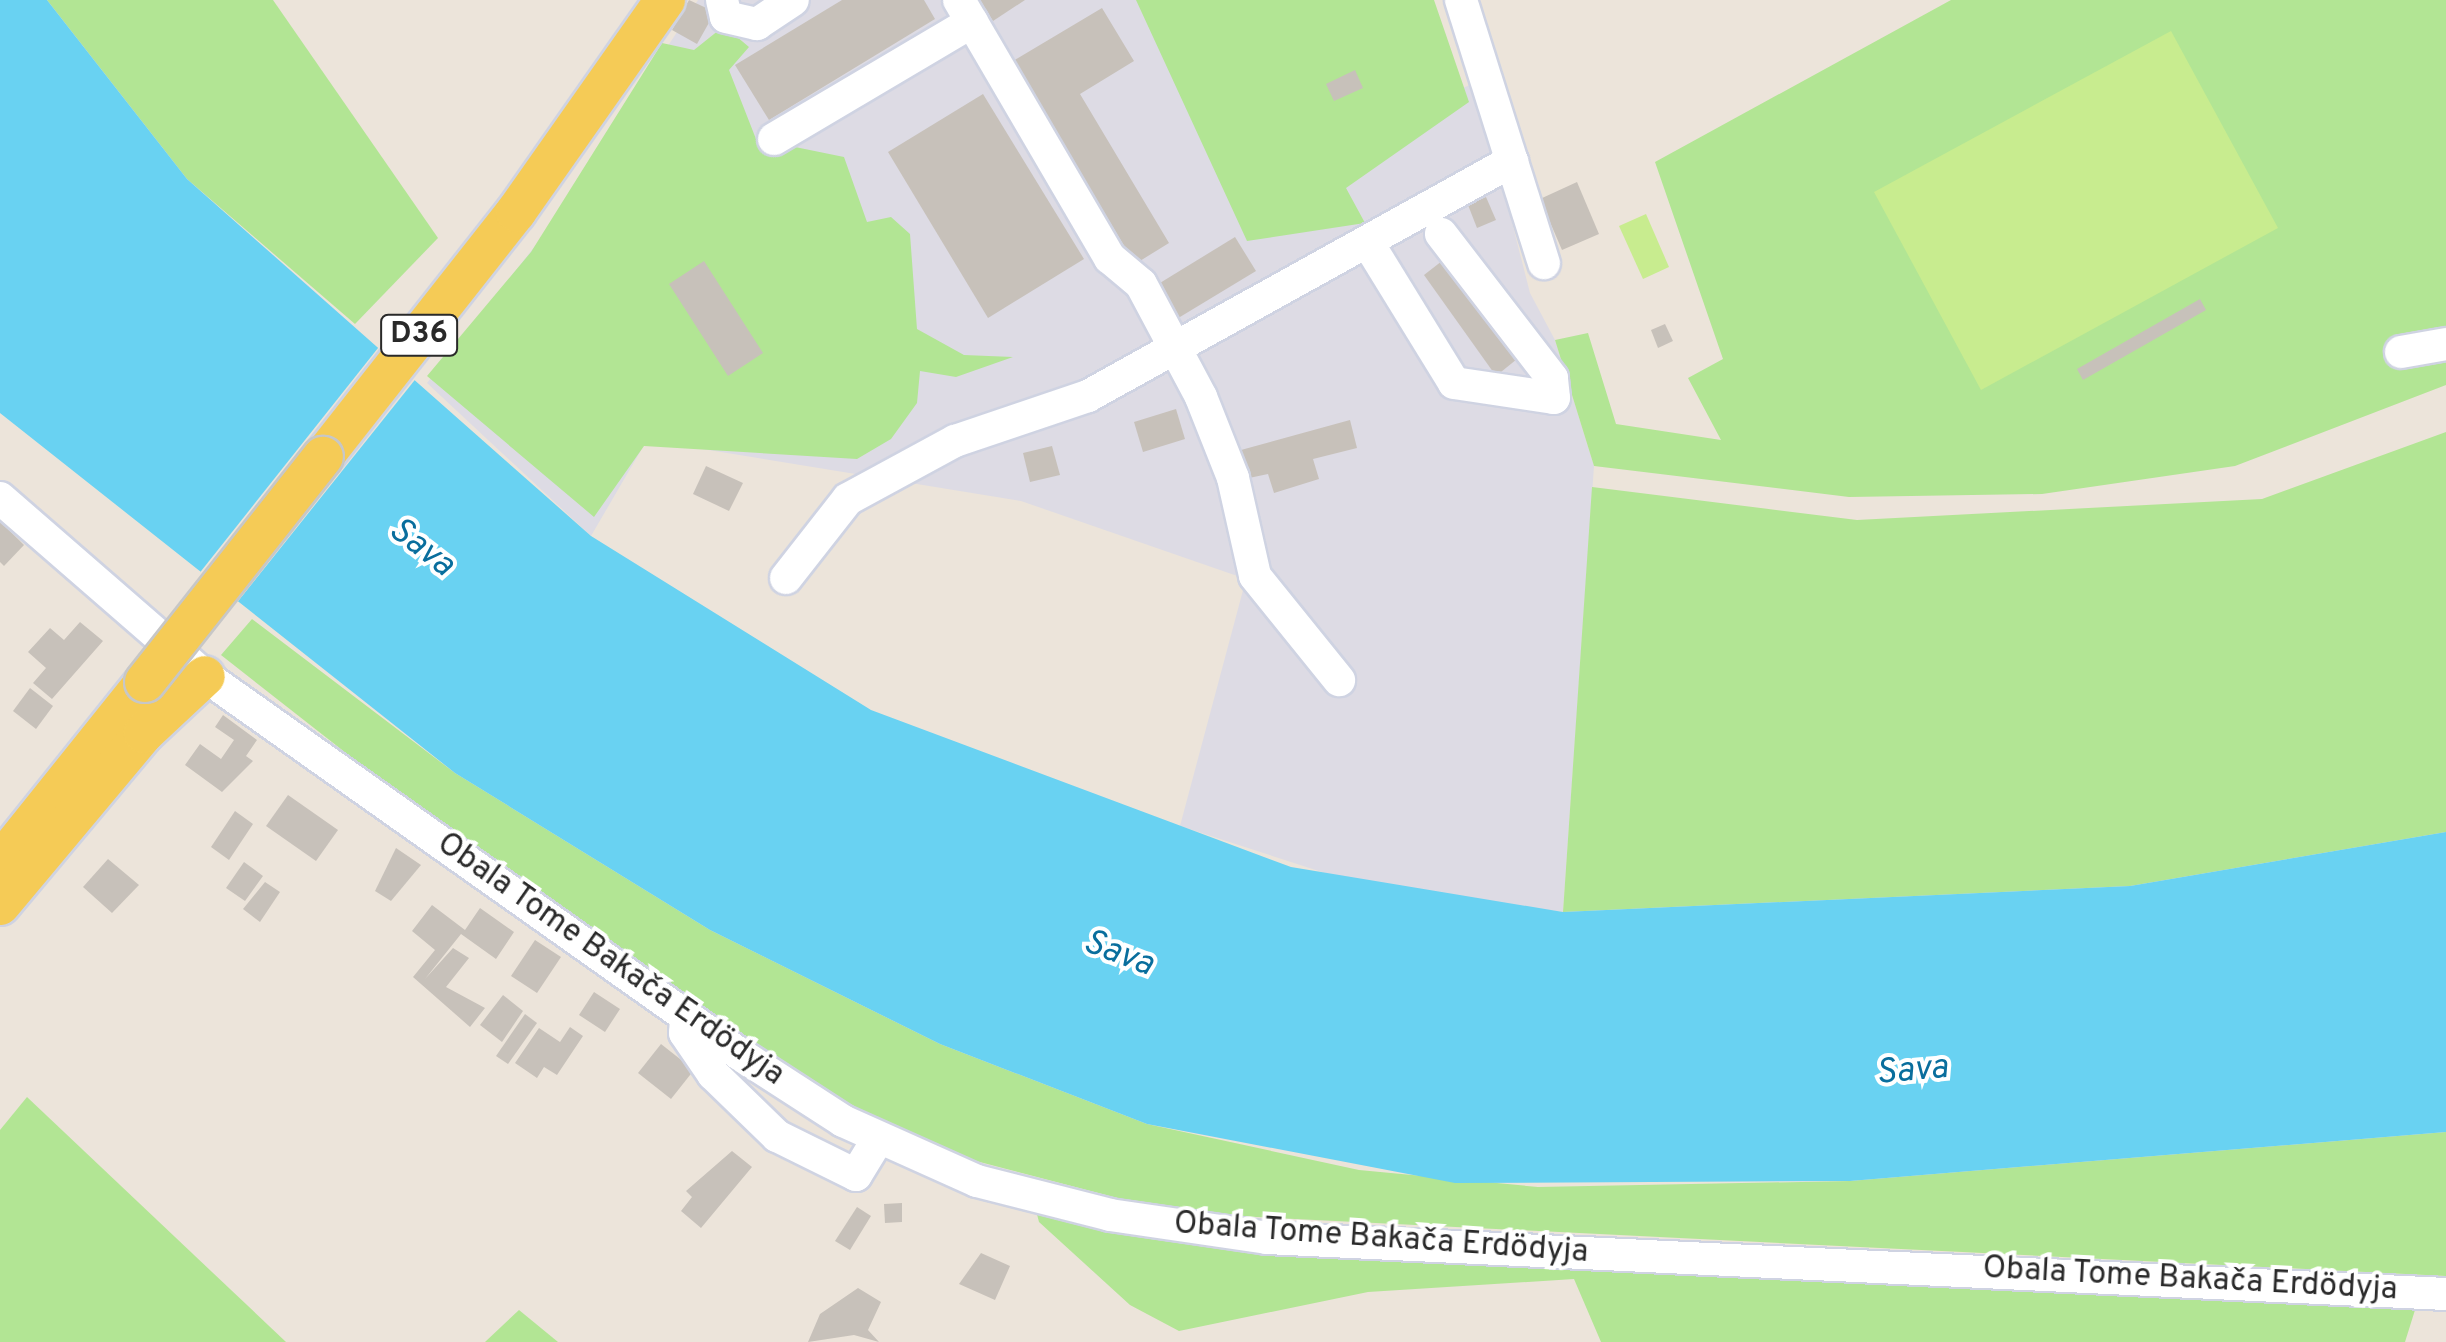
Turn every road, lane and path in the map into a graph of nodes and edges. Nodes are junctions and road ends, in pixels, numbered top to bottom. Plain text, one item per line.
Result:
1 (665, 0) edge
2 (722, 0) edge
3 (793, 0) edge
4 (1461, 0) edge
5 (965, 11) edge
6 (774, 139) dead end
7 (1512, 161) junction
8 (1441, 234) dead end
9 (1368, 244) junction
10 (1544, 263) dead end
11 (2446, 344) edge
12 (1174, 346) junction
13 (2401, 352) dead end
14 (0, 498) edge
15 (786, 578) dead end
16 (205, 676) junction
17 (1339, 680) dead end
18 (0, 863) edge
19 (0, 905) edge
20 (686, 1016) junction
21 (878, 1139) junction
22 (2446, 1294) edge

1 - 18 main road, D36, bridge
2 - 3 street
4 - 7 street
5 - 6 street
5 - 12 street
7 - 9 street
7 - 10 street
8 - 9 street
9 - 12 street
11 - 13 street
12 - 15 street
12 - 17 street
14 - 16 street, Obala Tome Bakača Erdödyja
16 - 19 main road
16 - 20 street, Obala Tome Bakača Erdödyja
20 - 21 street, Obala Tome Bakača Erdödyja
20 - 21 street
21 - 22 street, Obala Tome Bakača Erdödyja

